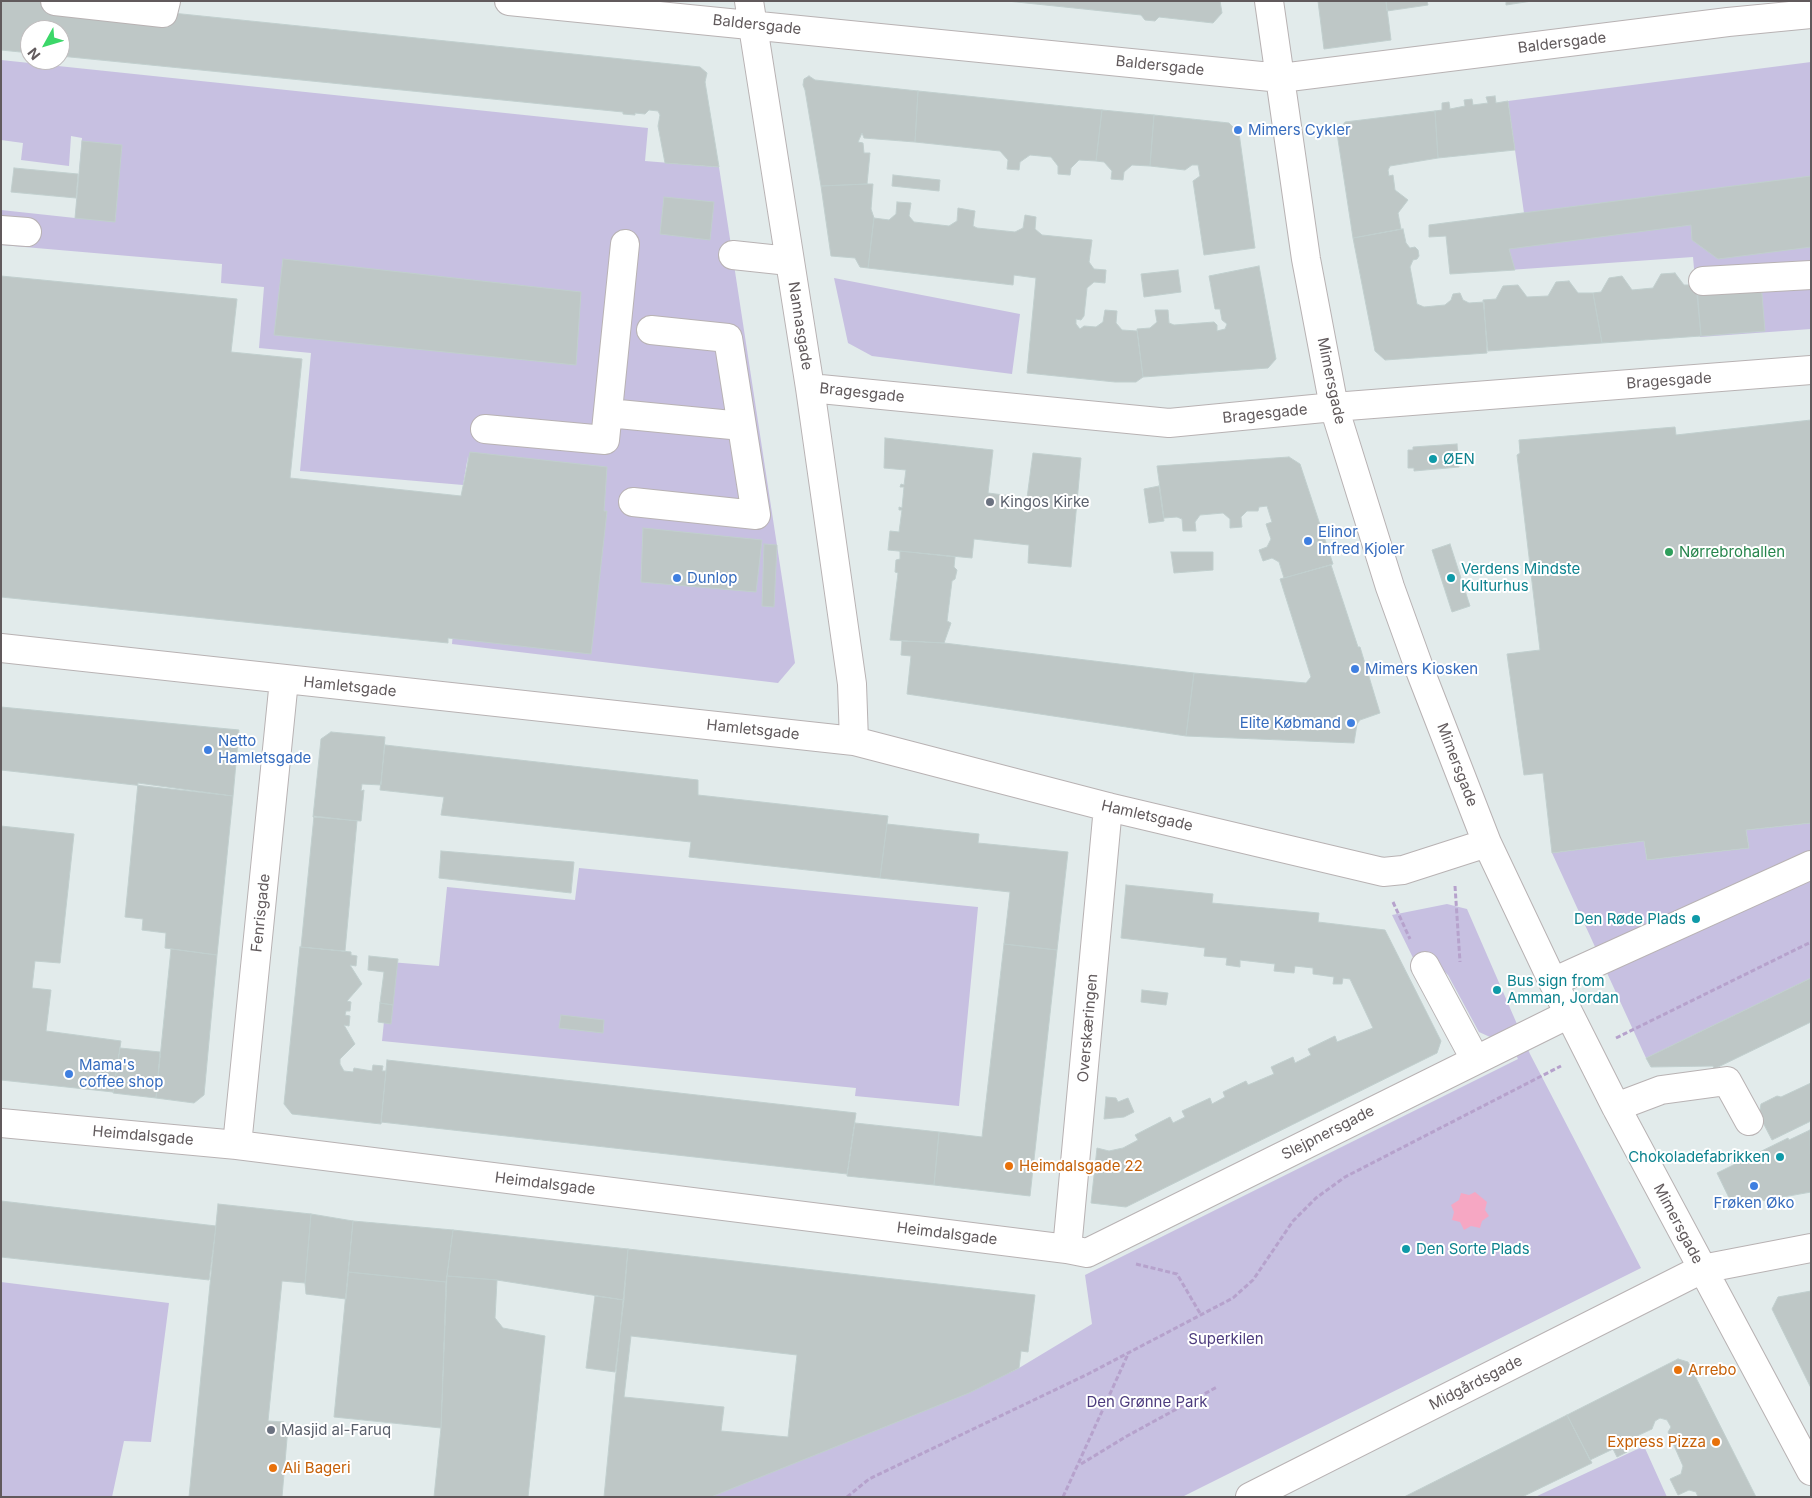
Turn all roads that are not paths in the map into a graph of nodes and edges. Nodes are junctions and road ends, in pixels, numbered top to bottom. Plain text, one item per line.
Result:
1 (55, 1) edge
2 (166, 1) edge
3 (508, 1) edge
4 (1269, 1) edge
5 (751, 13) edge
6 (1811, 14) edge
7 (1281, 78) junction
8 (624, 244) dead end
9 (733, 255) dead end
10 (789, 261) junction
11 (1811, 275) edge
12 (1702, 281) dead end
13 (651, 330) dead end
14 (1811, 370) edge
15 (810, 388) junction
16 (1334, 407) junction
17 (608, 413) junction
18 (742, 426) junction
19 (485, 428) dead end
20 (633, 502) dead end
21 (1, 648) edge
22 (284, 680) junction
23 (854, 741) junction
24 (1108, 807) junction
25 (1488, 843) junction
26 (1811, 865) edge
27 (1425, 966) road end
28 (1553, 982) junction
29 (1569, 1014) junction
30 (1475, 1059) junction
31 (1616, 1107) junction
32 (1749, 1121) dead end
33 (1, 1123) edge
34 (237, 1145) junction
35 (1811, 1248) edge
36 (1077, 1251) junction
37 (1702, 1269) junction
38 (1811, 1471) edge
39 (1250, 1497) edge

1 - 2 street
3 - 5 street, Baldersgade
4 - 7 street, Mimersgade
5 - 7 street, Baldersgade
5 - 10 street, Nannasgade
6 - 7 street, Baldersgade
7 - 16 street, Mimersgade
8 - 17 street
9 - 10 street
10 - 15 street, Nannasgade
11 - 12 street
13 - 18 street
14 - 16 street, Bragesgade
15 - 16 street, Bragesgade
15 - 23 street, Nannasgade
16 - 25 street, Mimersgade
17 - 18 street
17 - 19 street
18 - 20 street
21 - 22 street, Hamletsgade
22 - 23 street, Hamletsgade
22 - 34 street, Fenrisgade
23 - 24 street, Hamletsgade
24 - 25 street, Hamletsgade
24 - 36 street, Overskæringen
25 - 28 street, Mimersgade
26 - 28 street
27 - 30 street
28 - 29 street, Mimersgade
29 - 30 street, Slejpnersgade
29 - 31 street, Mimersgade
30 - 36 street, Slejpnersgade
31 - 32 street
31 - 37 street, Mimersgade
33 - 34 street, Heimdalsgade
34 - 36 street, Heimdalsgade
35 - 37 street
37 - 38 street, Mimersgade
37 - 39 street, Midgårdsgade

